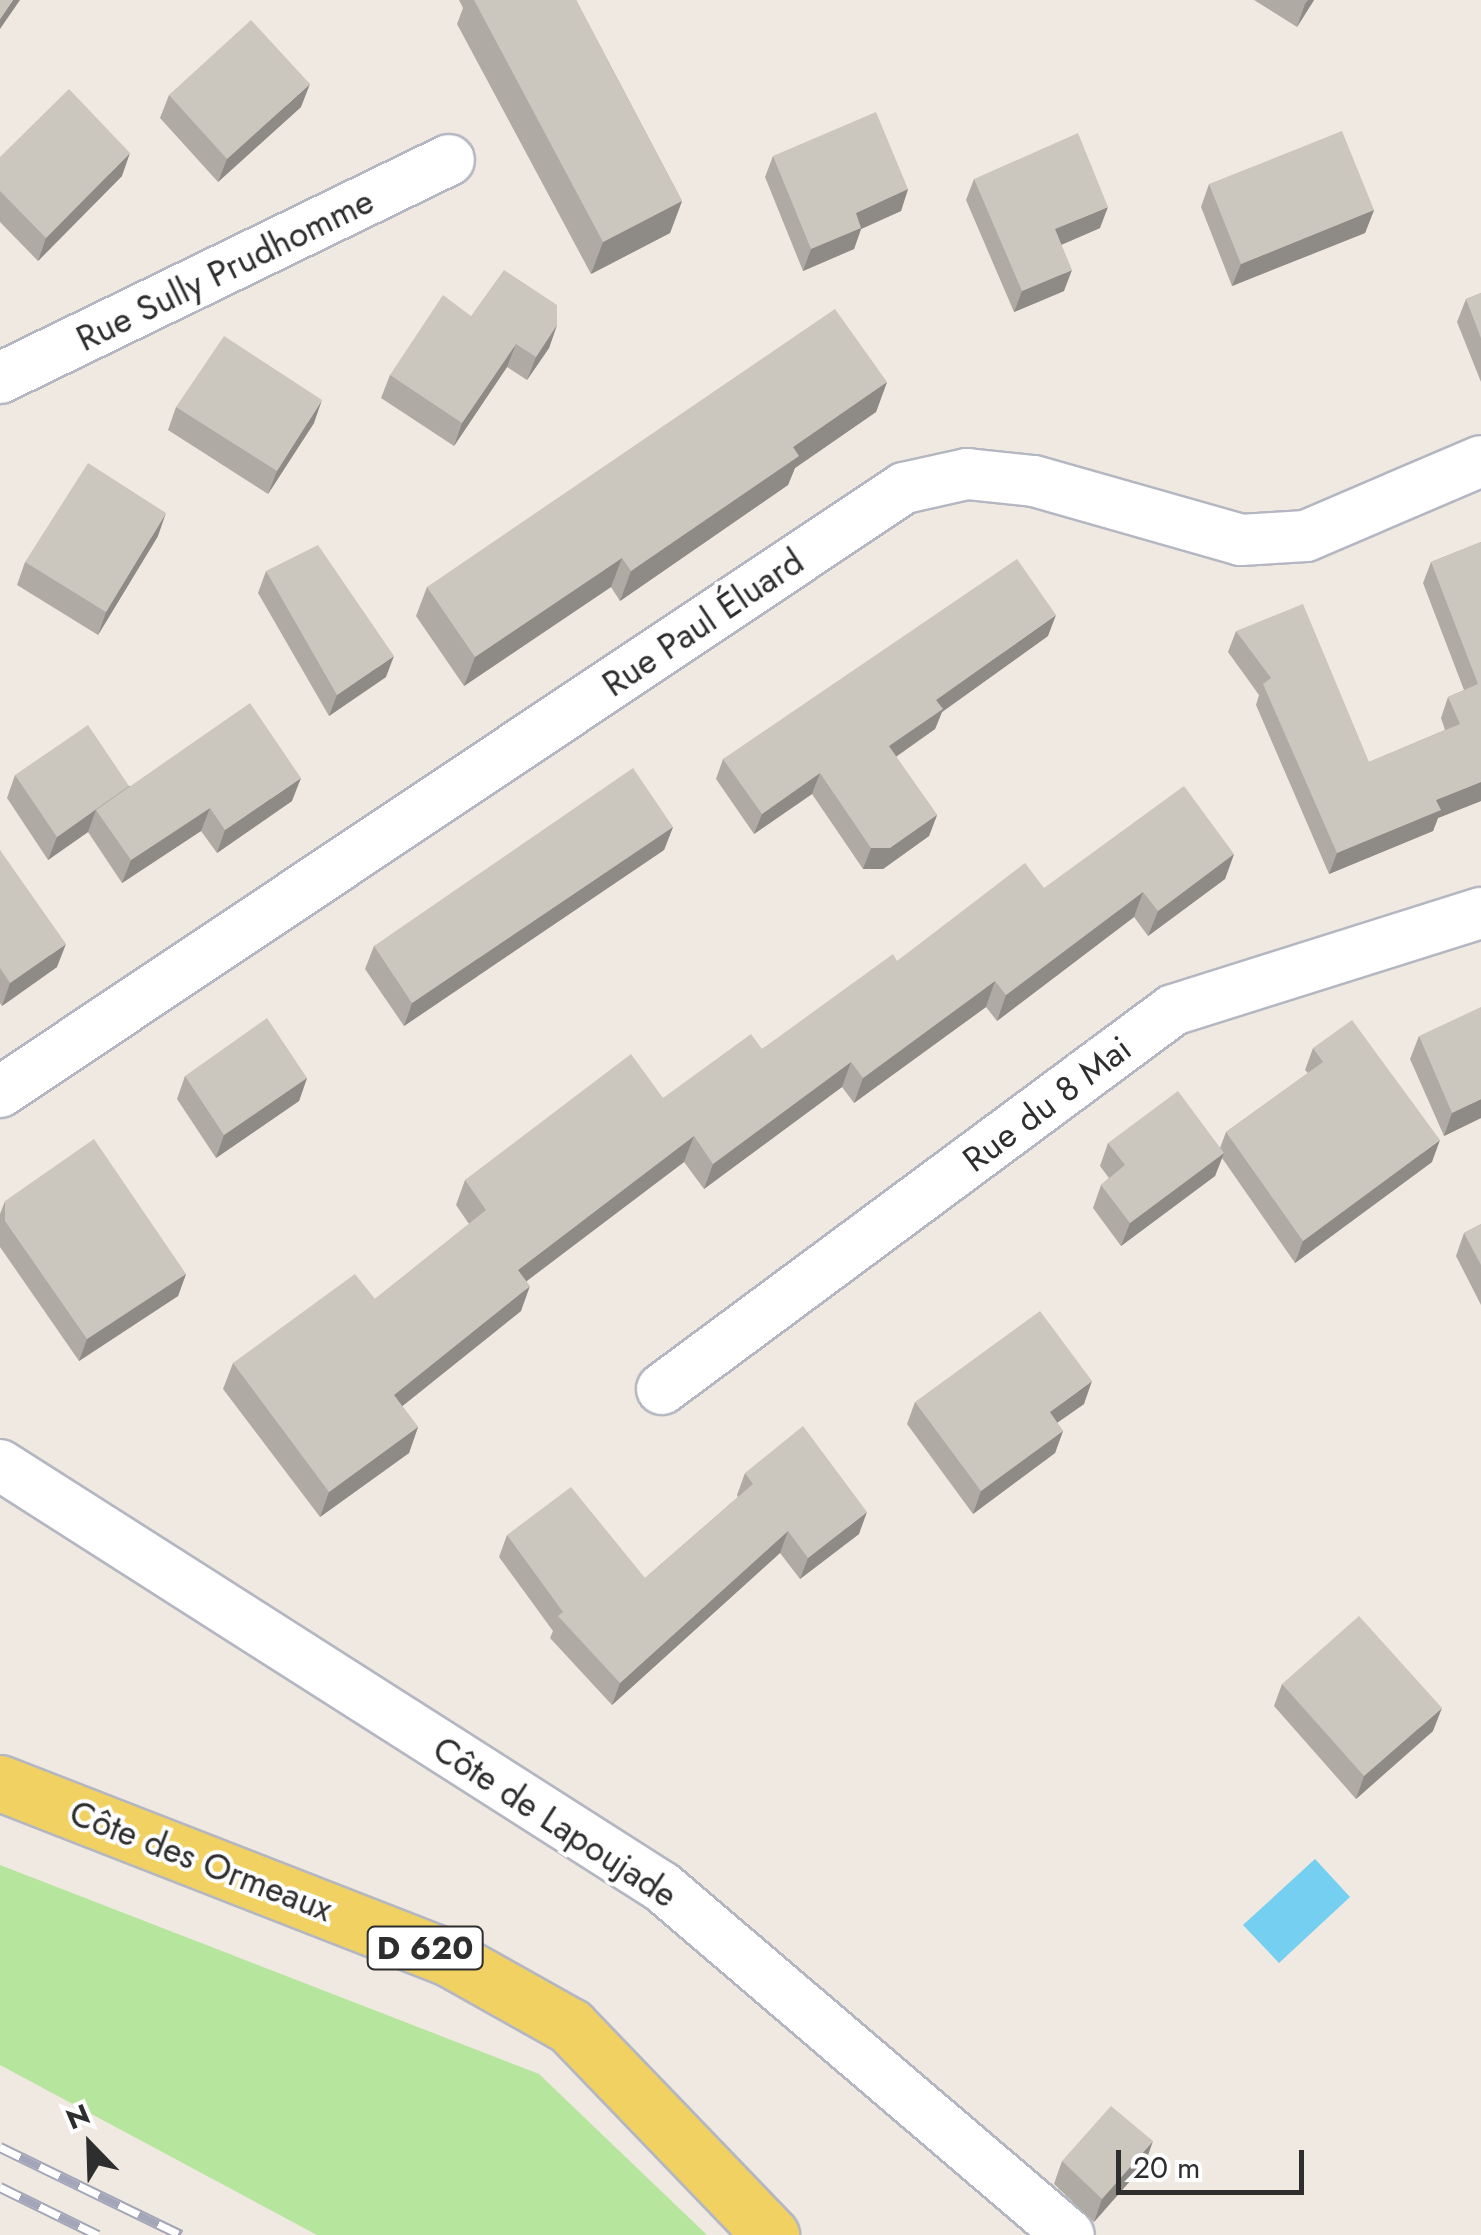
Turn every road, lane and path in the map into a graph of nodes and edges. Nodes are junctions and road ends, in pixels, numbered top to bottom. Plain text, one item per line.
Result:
1 (449, 160) dead end
2 (0, 378) edge
3 (1481, 460) edge
4 (1481, 913) edge
5 (0, 1092) edge
6 (662, 1389) dead end
7 (0, 1465) edge
8 (0, 1784) edge
9 (771, 2235) edge
10 (1069, 2235) edge

1 - 2 street, Rue Sully Prudhomme
3 - 5 street, Rue Paul Éluard
4 - 6 street, Rue du 8 Mai
7 - 10 street, Côte de Lapoujade
8 - 9 main road, Côte des Ormeaux / D 620

